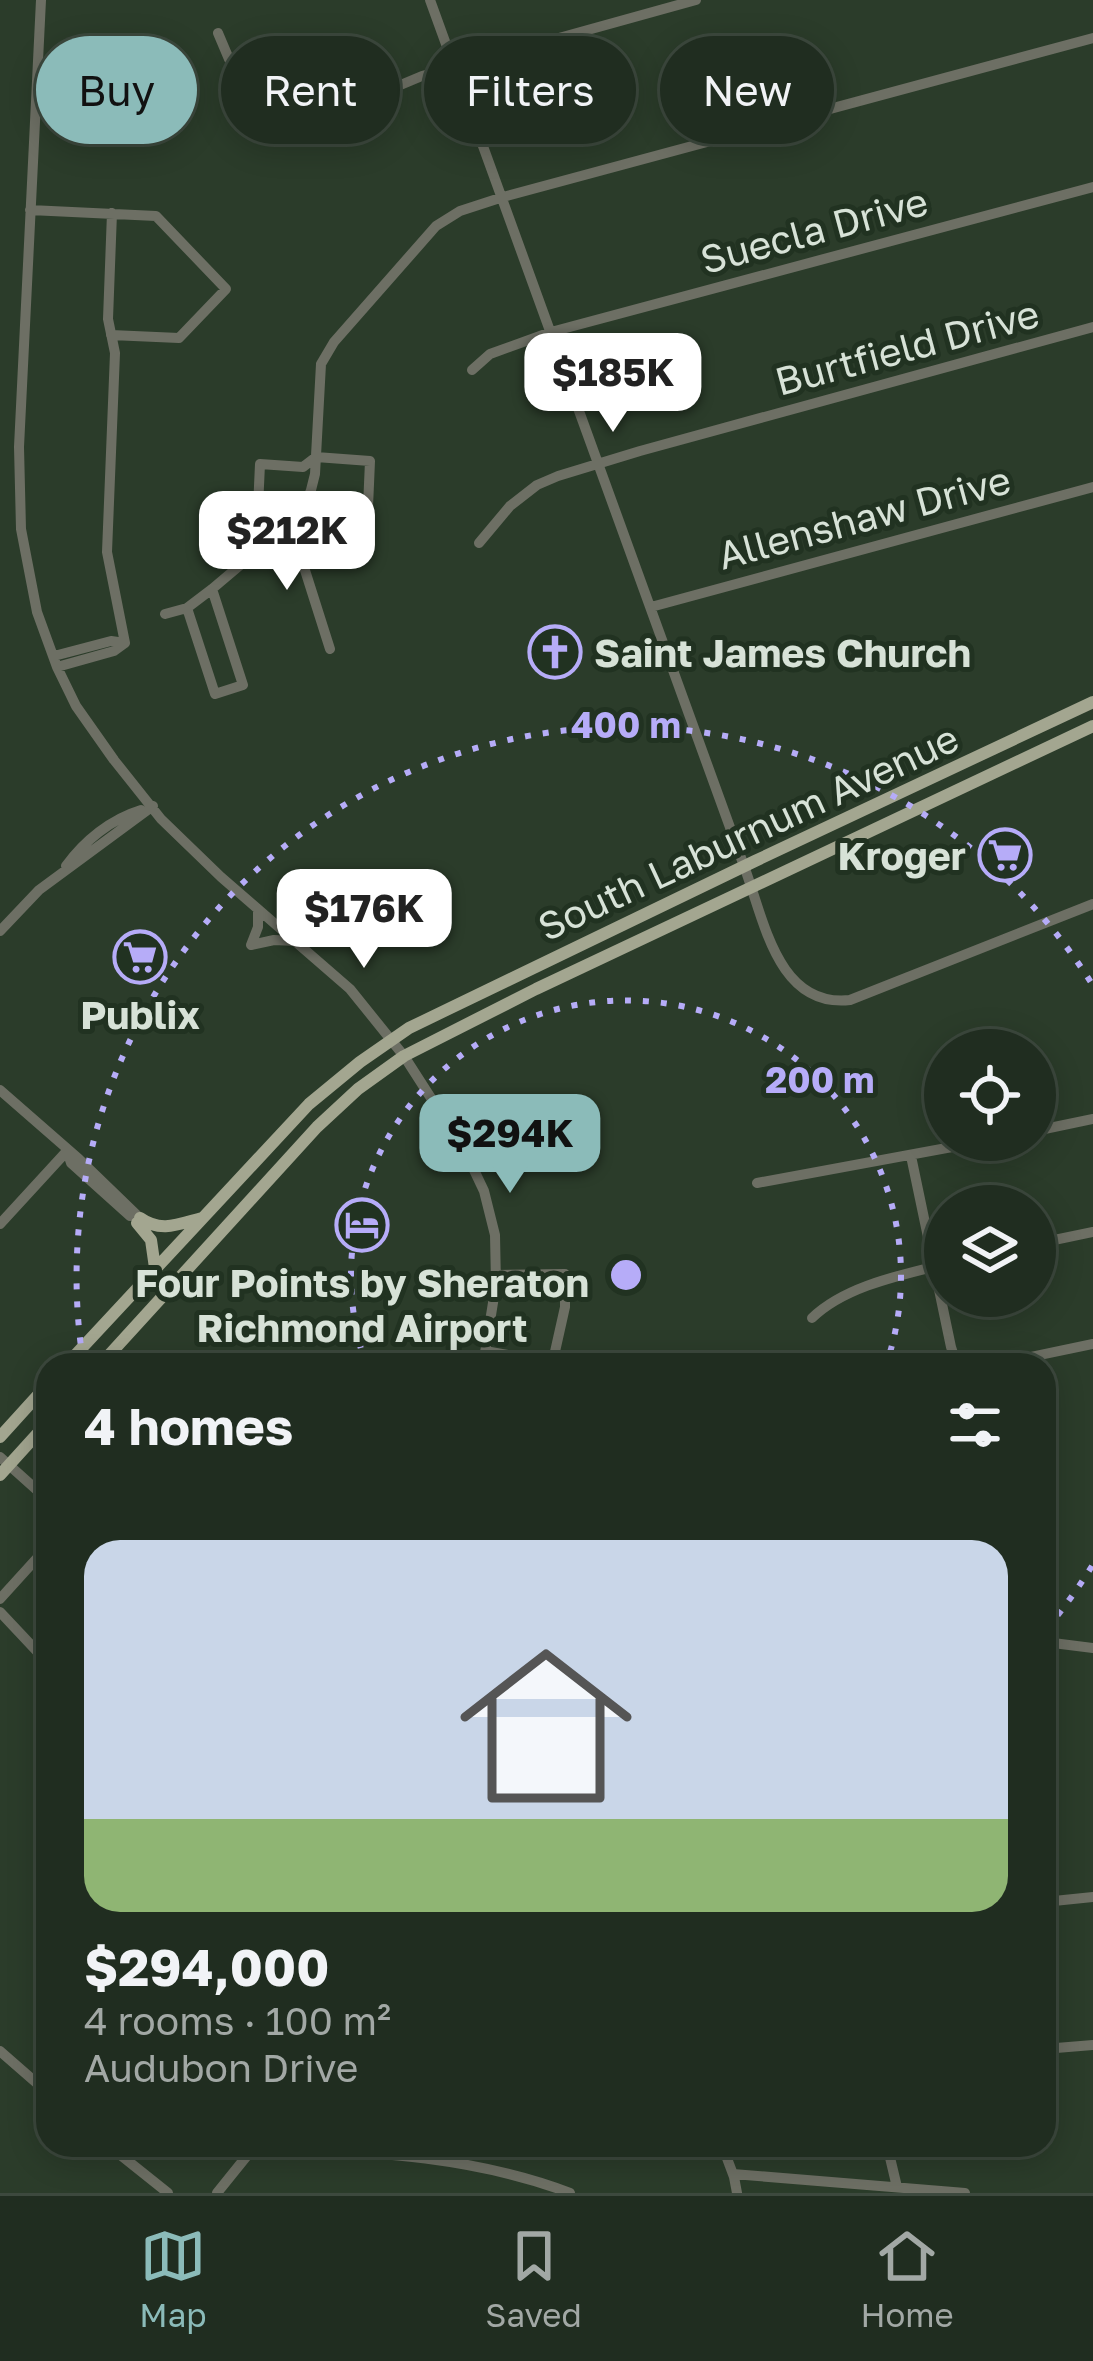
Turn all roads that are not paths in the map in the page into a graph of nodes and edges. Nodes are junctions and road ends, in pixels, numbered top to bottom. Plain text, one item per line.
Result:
1 (41, 0) edge
2 (430, 0) edge
3 (696, 0) edge
4 (218, 33) dead end
5 (443, 36) edge
6 (564, 36) edge
7 (1093, 38) edge
8 (424, 77) edge
9 (483, 144) edge
10 (1093, 187) edge
11 (503, 196) junction
12 (30, 210) junction
13 (112, 213) junction
14 (1093, 327) edge
15 (551, 332) junction
16 (111, 334) junction
17 (472, 370) dead end
18 (316, 457) junction
19 (599, 463) junction
20 (1093, 487) edge
21 (306, 504) junction
22 (290, 523) junction
23 (479, 543) dead end
24 (212, 589) junction
25 (651, 607) junction
26 (187, 608) junction
27 (165, 614) dead end
28 (330, 649) dead end
29 (55, 662) junction
30 (1093, 701) edge
31 (1093, 726) edge
32 (153, 806) junction
33 (744, 866) junction
34 (752, 886) junction
35 (1093, 904) edge
36 (258, 909) junction
37 (0, 931) edge
38 (295, 941) junction
39 (391, 1040) junction
40 (404, 1056) junction
41 (0, 1090) edge
42 (1093, 1119) edge
43 (1056, 1126) edge
44 (67, 1150) junction
45 (924, 1153) edge
46 (911, 1156) junction
47 (757, 1183) dead end
48 (924, 1205) edge
49 (203, 1217) junction
50 (138, 1220) junction
51 (0, 1224) edge
52 (1093, 1232) edge
53 (1056, 1240) edge
54 (155, 1268) junction
55 (924, 1269) edge
56 (496, 1275) junction
57 (947, 1317) edge
58 (812, 1318) dead end
59 (1093, 1344) edge
60 (485, 1351) joint
61 (77, 1353) edge
62 (111, 1353) edge
63 (495, 1353) edge
64 (555, 1353) edge
65 (953, 1353) edge
66 (1050, 1353) edge
67 (36, 1397) edge
68 (36, 1434) edge
69 (0, 1437) edge
70 (3, 1466) edge
71 (36, 1491) edge
72 (36, 1559) edge
73 (0, 1599) edge
74 (0, 1612) edge
75 (1056, 1643) edge
76 (1093, 1648) edge
77 (36, 1651) edge
78 (1093, 1898) edge
79 (1056, 1901) edge
80 (1093, 2045) edge
81 (1056, 2048) edge
82 (0, 2050) edge
83 (36, 2082) edge
84 (124, 2157) edge
85 (246, 2157) edge
86 (416, 2157) edge
87 (727, 2157) edge
88 (889, 2157) edge
89 (429, 2159) joint
90 (734, 2174) junction
91 (897, 2187) junction
92 (168, 2193) edge
93 (217, 2193) edge
94 (570, 2193) edge
95 (737, 2193) edge
96 (965, 2193) edge

1 - 12 street
2 - 5 street
3 - 6 street
4 - 8 street
7 - 11 street
9 - 11 street
10 - 15 street, Suecla Drive
11 - 15 street
11 - 18 street
12 - 13 street
12 - 29 street
13 - 16 street
13 - 16 street
14 - 19 street, Burtfield Drive
15 - 17 street, Suecla Drive
15 - 19 street
16 - 29 street
18 - 21 street
18 - 21 street
18 - 21 street
19 - 23 street, Burtfield Drive
19 - 25 street
20 - 25 street, Allenshaw Drive
21 - 22 street
22 - 24 street
22 - 28 street
24 - 26 street
24 - 26 street
25 - 33 street
26 - 27 street
29 - 32 street
30 - 33 main road, South Laburnum Avenue
31 - 34 main road, South Laburnum Avenue
32 - 36 street
32 - 37 street
33 - 34 street
33 - 39 main road, South Laburnum Avenue
34 - 35 street
34 - 40 main road, South Laburnum Avenue
36 - 38 street
36 - 38 street
38 - 39 street
39 - 40 street
39 - 49 main road, South Laburnum Avenue
40 - 56 street
40 - 62 main road, South Laburnum Avenue
41 - 44 street
42 - 43 street
44 - 50 street
44 - 51 street
45 - 46 street
46 - 47 street
46 - 48 street
49 - 50 main road
49 - 54 main road, South Laburnum Avenue
50 - 54 main road
52 - 53 street
54 - 61 main road, South Laburnum Avenue
55 - 58 street
56 - 60 street
56 - 64 street
57 - 65 street
59 - 66 street
60 - 63 street
67 - 69 main road
68 - 70 main road
70 - 71 street
72 - 73 street
74 - 77 street
75 - 76 street
78 - 79 street
80 - 81 street
82 - 83 street
84 - 92 street
85 - 93 street
86 - 89 street
87 - 90 street
88 - 91 street
89 - 94 street
90 - 91 street
90 - 95 street
91 - 96 street

